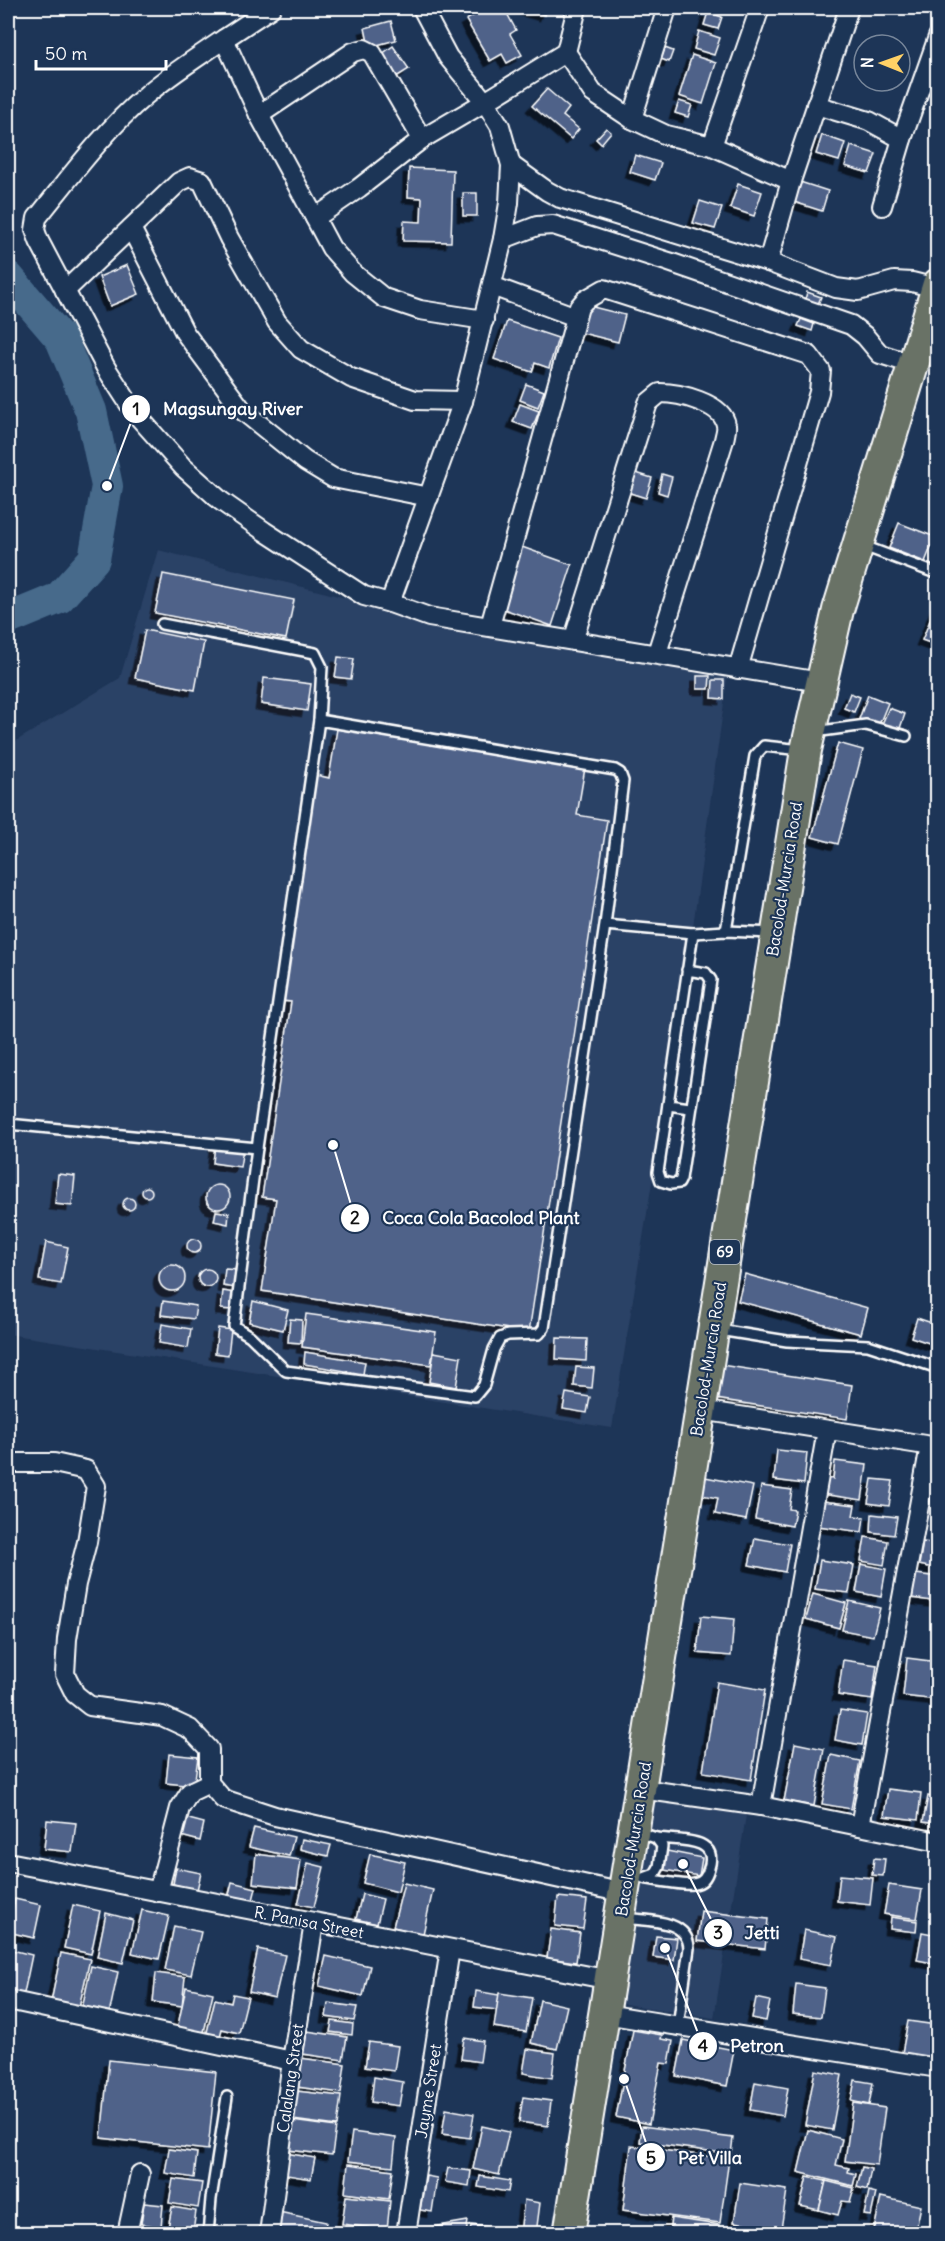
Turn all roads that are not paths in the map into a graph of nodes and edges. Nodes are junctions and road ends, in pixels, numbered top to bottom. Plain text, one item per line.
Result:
1 (271, 8) edge
2 (422, 8) edge
3 (577, 8) edge
4 (667, 8) edge
5 (760, 8) edge
6 (849, 8) edge
7 (938, 37) edge
8 (224, 39) junction
9 (566, 52) junction
10 (484, 102) junction
11 (816, 105) junction
12 (259, 115) junction
13 (633, 119) junction
14 (422, 139) junction
15 (902, 139) junction
16 (712, 146) junction
17 (511, 165) junction
18 (791, 181) junction
19 (560, 198) junction
20 (882, 206) dead end
21 (315, 218) junction
22 (553, 225) junction
23 (131, 228) junction
24 (677, 234) junction
25 (503, 239) junction
26 (669, 262) junction
27 (768, 262) junction
28 (800, 274) junction
29 (492, 286) junction
30 (937, 286) edge
31 (65, 291) junction
32 (791, 305) junction
33 (576, 317) junction
34 (484, 320) junction
35 (912, 364) junction
36 (463, 400) junction
37 (429, 497) junction
38 (857, 543) junction
39 (938, 574) edge
40 (390, 603) junction
41 (162, 624) dead end
42 (490, 626) junction
43 (573, 641) junction
44 (657, 653) junction
45 (738, 669) junction
46 (820, 682) junction
47 (319, 720) junction
48 (906, 736) dead end
49 (808, 741) junction
50 (605, 925) junction
51 (726, 931) junction
52 (693, 933) junction
53 (775, 933) junction
54 (687, 970) junction
55 (668, 1106) junction
56 (690, 1108) junction
57 (8, 1124) edge
58 (257, 1148) junction
59 (713, 1329) junction
60 (938, 1368) edge
61 (700, 1410) junction
62 (827, 1430) junction
63 (934, 1446) edge
64 (8, 1463) edge
65 (208, 1783) junction
66 (641, 1789) junction
67 (761, 1806) junction
68 (860, 1826) junction
69 (646, 1834) junction
70 (938, 1842) edge
71 (8, 1862) edge
72 (158, 1892) junction
73 (629, 1892) junction
74 (314, 1923) junction
75 (450, 1949) junction
76 (610, 1980) junction
77 (8, 2000) edge
78 (605, 2014) junction
79 (678, 2026) junction
80 (292, 2061) junction
81 (938, 2068) edge
82 (227, 2097) dead end
83 (140, 2174) dead end
84 (128, 2234) edge
85 (208, 2234) edge
86 (269, 2234) edge
87 (406, 2234) edge
88 (569, 2234) edge

1 - 8 street
2 - 10 street
3 - 9 street
4 - 13 street
5 - 16 street
6 - 11 street
7 - 15 street
8 - 12 street
8 - 31 street
9 - 10 street
9 - 13 street
10 - 14 street
10 - 17 street
11 - 15 street
11 - 18 street
12 - 14 street
12 - 21 street
13 - 16 street
14 - 21 street
15 - 20 street
16 - 18 street
17 - 19 street
17 - 25 street
18 - 27 street
19 - 22 street
19 - 24 street
21 - 34 street
22 - 25 street
22 - 26 street
23 - 31 street
23 - 36 street
23 - 37 street
24 - 26 street
24 - 27 street
25 - 29 street
26 - 32 street
27 - 28 street
28 - 30 street
28 - 32 street
29 - 33 street
29 - 34 street
30 - 35 main road, Bacolod-Murcia Road / 69
31 - 40 street
32 - 35 street
33 - 42 street
33 - 45 street
34 - 36 street
35 - 38 main road, Bacolod-Murcia Road / 69
36 - 37 street
37 - 40 street
38 - 39 lane
38 - 46 main road, Bacolod-Murcia Road / 69
40 - 42 street
41 - 47 lane
42 - 43 street
43 - 44 street
43 - 44 street
44 - 45 street
45 - 46 street
46 - 49 main road, Bacolod-Murcia Road / 69
47 - 50 lane
47 - 58 lane
48 - 49 lane
49 - 51 lane
49 - 53 main road, Bacolod-Murcia Road / 69
50 - 52 lane
50 - 58 lane
51 - 52 lane
51 - 53 lane
52 - 54 lane
53 - 59 main road, Bacolod-Murcia Road / 69
54 - 55 lane
54 - 56 lane
55 - 56 lane
55 - 56 lane
57 - 58 lane
59 - 60 lane
59 - 61 main road, Bacolod-Murcia Road / 69
61 - 62 street
61 - 66 main road, Bacolod-Murcia Road / 69
62 - 63 street
62 - 67 street
63 - 68 street
64 - 65 street
65 - 72 street
65 - 73 street
66 - 67 street
66 - 69 main road, Bacolod-Murcia Road / 69
67 - 68 street
68 - 70 street
69 - 73 main road, Bacolod-Murcia Road / 69
69 - 73 lane
71 - 72 street, R. Panisa Street
72 - 74 street, R. Panisa Street
73 - 76 main road, Bacolod-Murcia Road / 69
73 - 79 lane
74 - 75 street, R. Panisa Street
74 - 80 street, Calalang Street
75 - 76 street, R. Panisa Street
75 - 87 street, Jayme Street
76 - 78 main road, Bacolod-Murcia Road / 69
77 - 80 street
78 - 79 street
78 - 88 main road, Bacolod-Murcia Road / 69
79 - 81 street
80 - 86 street, Calalang Street
82 - 85 lane
83 - 84 street

